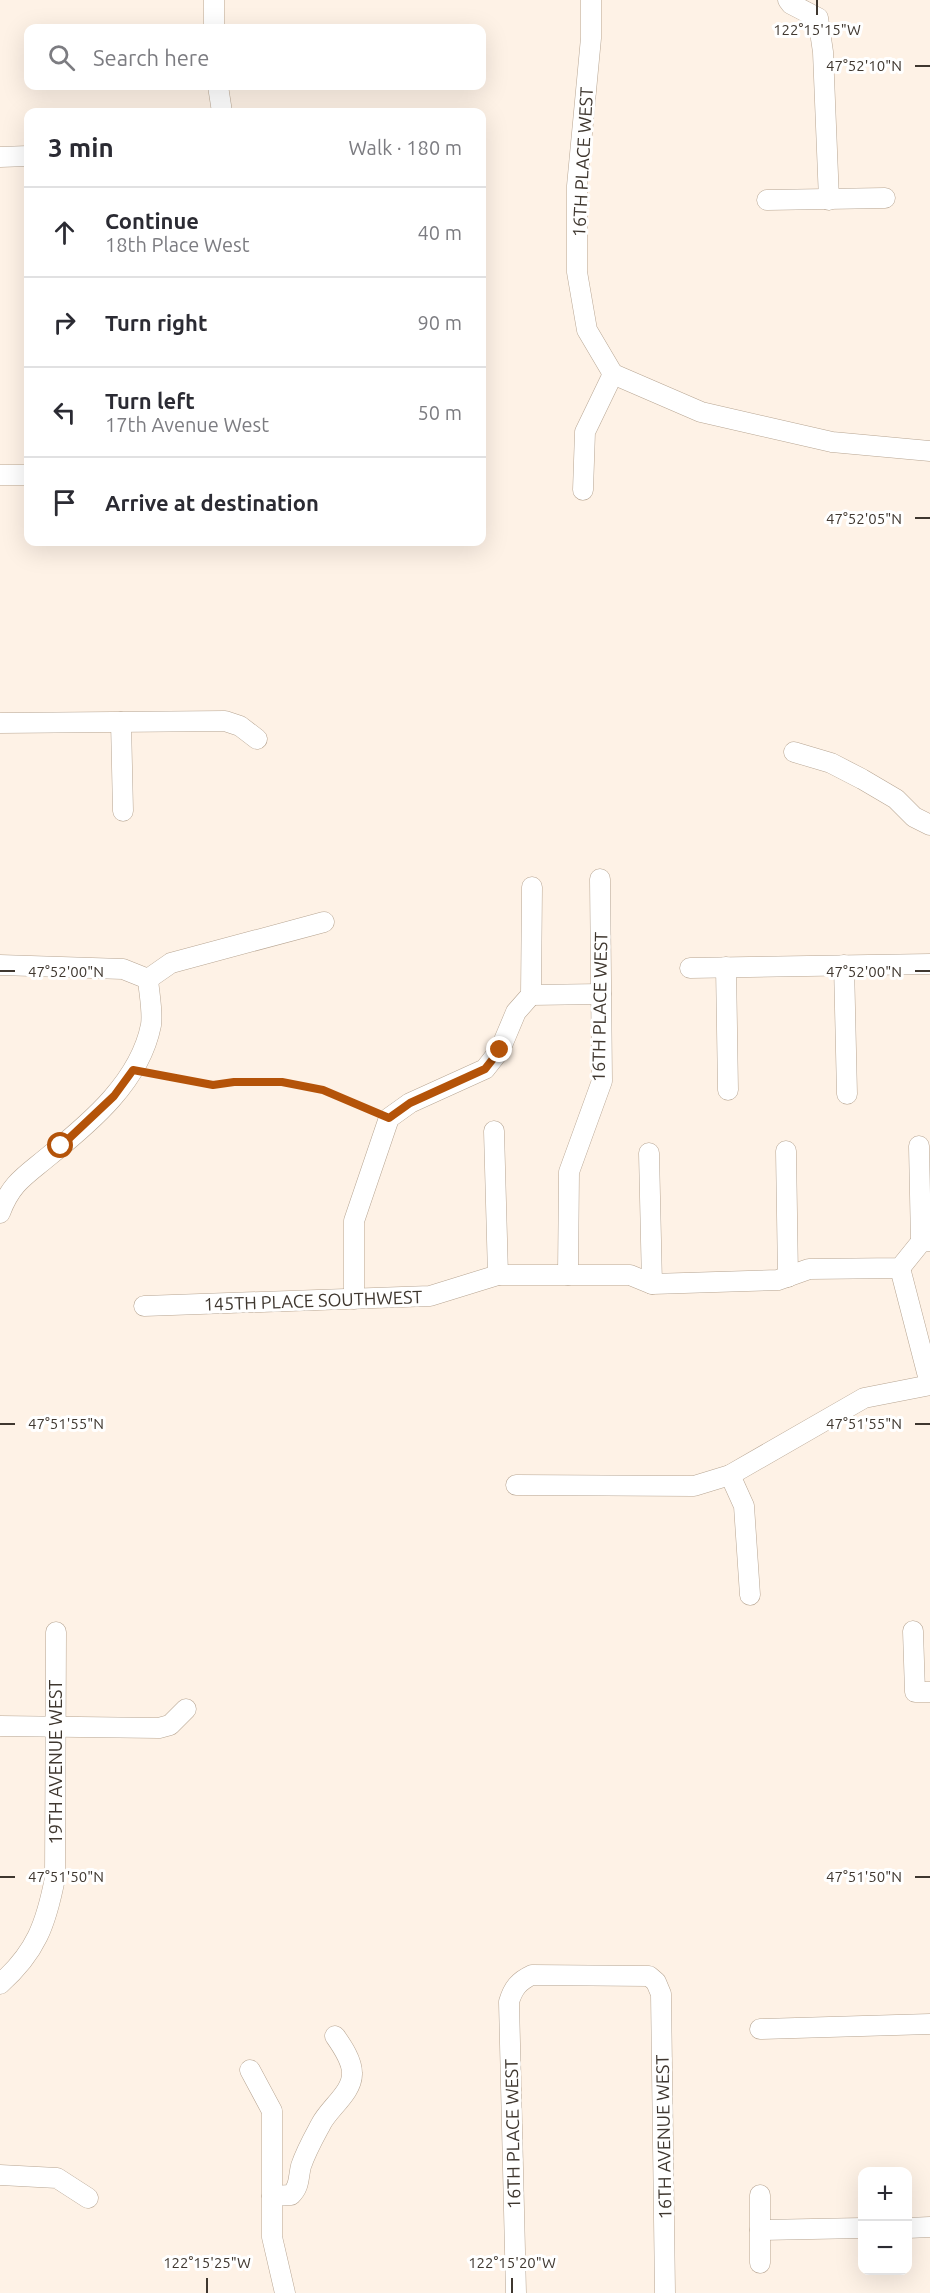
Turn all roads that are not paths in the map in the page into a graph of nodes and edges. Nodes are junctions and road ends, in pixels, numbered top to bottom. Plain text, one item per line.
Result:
1 (214, 0) edge
2 (591, 0) edge
3 (788, 0) edge
4 (214, 24) edge
5 (219, 90) edge
6 (221, 108) edge
7 (24, 156) edge
8 (0, 157) edge
9 (885, 198) dead end
10 (767, 200) dead end
11 (829, 200) junction
12 (613, 374) junction
13 (930, 451) edge
14 (0, 475) edge
15 (24, 475) edge
16 (583, 490) dead end
17 (121, 722) junction
18 (0, 723) edge
19 (257, 739) dead end
20 (794, 752) dead end
21 (123, 812) dead end
22 (930, 825) edge
23 (600, 879) dead end
24 (532, 887) dead end
25 (324, 922) dead end
26 (930, 964) edge
27 (0, 965) edge
28 (844, 965) junction
29 (726, 967) junction
30 (690, 968) dead end
31 (148, 979) junction
32 (601, 994) junction
33 (531, 995) junction
34 (728, 1090) dead end
35 (847, 1094) dead end
36 (494, 1131) dead end
37 (919, 1146) dead end
38 (786, 1151) dead end
39 (649, 1153) dead end
40 (0, 1214) edge
41 (926, 1241) edge
42 (900, 1268) junction
43 (498, 1275) junction
44 (568, 1275) junction
45 (788, 1277) junction
46 (652, 1284) junction
47 (354, 1299) junction
48 (144, 1306) dead end
49 (930, 1384) edge
50 (730, 1475) junction
51 (516, 1485) dead end
52 (750, 1595) dead end
53 (913, 1631) dead end
54 (56, 1632) dead end
55 (930, 1692) edge
56 (186, 1709) dead end
57 (0, 1726) edge
58 (55, 1728) junction
59 (521, 1980) joint
60 (0, 1984) edge
61 (930, 2024) edge
62 (760, 2029) dead end
63 (335, 2036) dead end
64 (250, 2070) dead end
65 (0, 2175) edge
66 (760, 2195) dead end
67 (272, 2196) junction
68 (88, 2198) dead end
69 (930, 2227) edge
70 (858, 2228) edge
71 (912, 2228) edge
72 (760, 2230) junction
73 (760, 2263) dead end
74 (285, 2293) edge
75 (516, 2293) edge
76 (665, 2293) edge

1 - 4 street
2 - 12 street, 16TH PLACE WEST
3 - 11 street
5 - 6 street
7 - 8 street
9 - 11 street
10 - 11 street
12 - 13 street
12 - 16 street
14 - 15 street
17 - 18 street
17 - 19 street
17 - 21 street
20 - 22 street
23 - 32 street, 16TH PLACE WEST
24 - 33 street
25 - 31 street
26 - 28 street
27 - 31 street
28 - 29 street
28 - 35 street
29 - 30 street
29 - 34 street
31 - 40 street
32 - 33 street
32 - 44 street, 16TH PLACE WEST
33 - 47 street
36 - 43 street
37 - 41 street
38 - 45 street
39 - 46 street
41 - 42 street
42 - 45 street, 145TH PLACE SOUTHWEST
42 - 49 street
43 - 44 street, 145TH PLACE SOUTHWEST
43 - 47 street, 145TH PLACE SOUTHWEST
44 - 46 street, 145TH PLACE SOUTHWEST
45 - 46 street, 145TH PLACE SOUTHWEST
47 - 48 street, 145TH PLACE SOUTHWEST
49 - 50 street
50 - 51 street
50 - 52 street
53 - 55 street
54 - 58 street, 19TH AVENUE WEST
56 - 58 street
57 - 58 street
58 - 60 street, 19TH AVENUE WEST
59 - 75 street, 16TH PLACE WEST
59 - 76 street, 16TH AVENUE WEST
61 - 62 street
63 - 67 street
64 - 67 street
65 - 68 street
66 - 72 street
67 - 74 street
69 - 71 street
70 - 72 street
72 - 73 street

